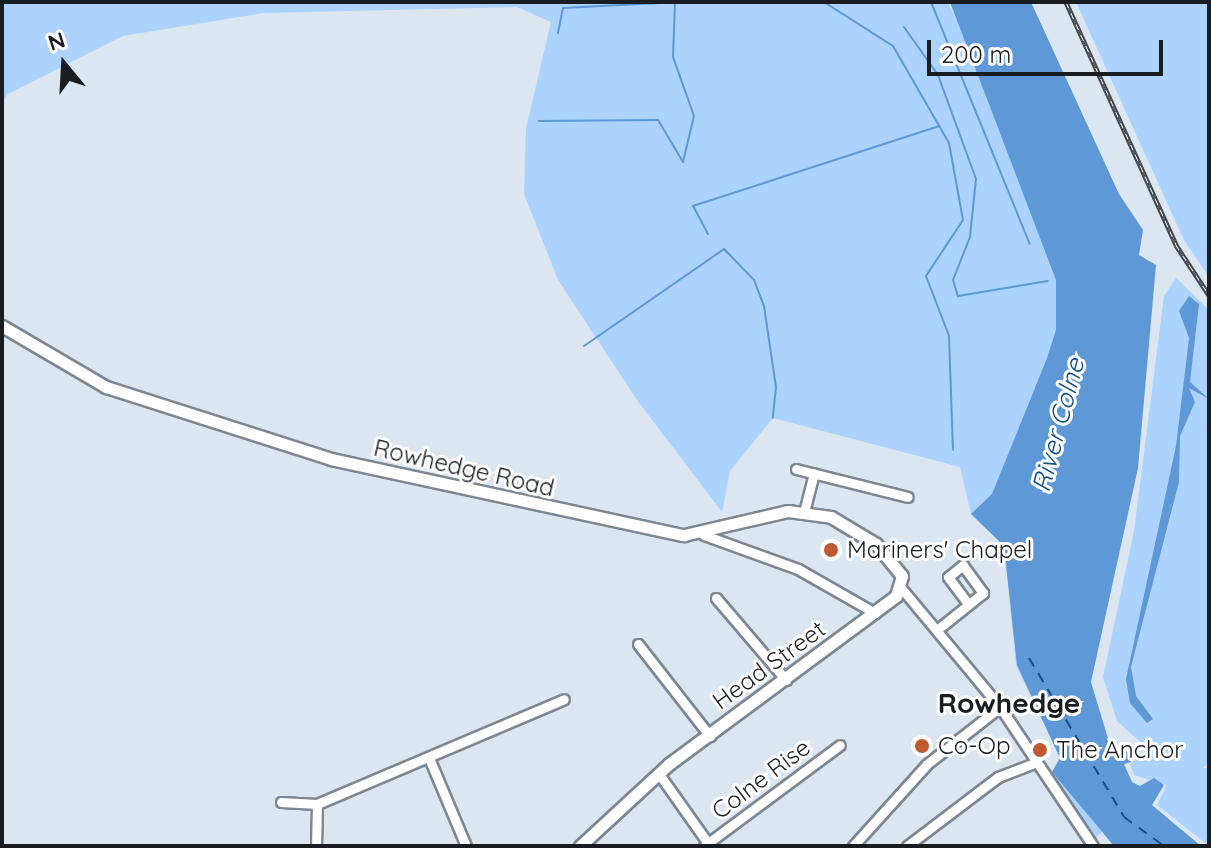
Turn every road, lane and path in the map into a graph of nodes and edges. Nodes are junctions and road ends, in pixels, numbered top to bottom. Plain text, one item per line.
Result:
1 (2, 326) edge
2 (796, 469) dead end
3 (814, 473) junction
4 (908, 497) dead end
5 (804, 512) junction
6 (704, 535) junction
7 (902, 589) junction
8 (716, 598) dead end
9 (968, 604) dead end
10 (875, 613) junction
11 (938, 629) junction
12 (638, 644) dead end
13 (786, 680) junction
14 (564, 699) dead end
15 (1000, 707) junction
16 (710, 736) junction
17 (840, 745) dead end
18 (429, 758) junction
19 (1035, 763) junction
20 (659, 774) junction
21 (281, 802) dead end
22 (317, 804) junction
23 (708, 845) edge
24 (316, 846) edge
25 (466, 846) edge
26 (580, 846) edge
27 (853, 846) edge
28 (907, 846) edge
29 (1093, 846) edge

1 - 6 street, Rowhedge Road
2 - 3 street
3 - 4 street
3 - 5 street
5 - 6 street, Rowhedge Road
5 - 7 street, Rowhedge Road
6 - 10 street
7 - 10 street, Head Street
7 - 11 street
8 - 13 street
9 - 11 street
10 - 13 street, Head Street
11 - 15 street
12 - 16 street
13 - 16 street, Head Street
14 - 18 street
15 - 19 street
15 - 27 street
16 - 20 street, Head Street
17 - 23 street, Colne Rise
18 - 22 street
18 - 25 street
19 - 28 street
19 - 29 street
20 - 23 street
20 - 26 street, Head Street
21 - 22 street
22 - 24 street

